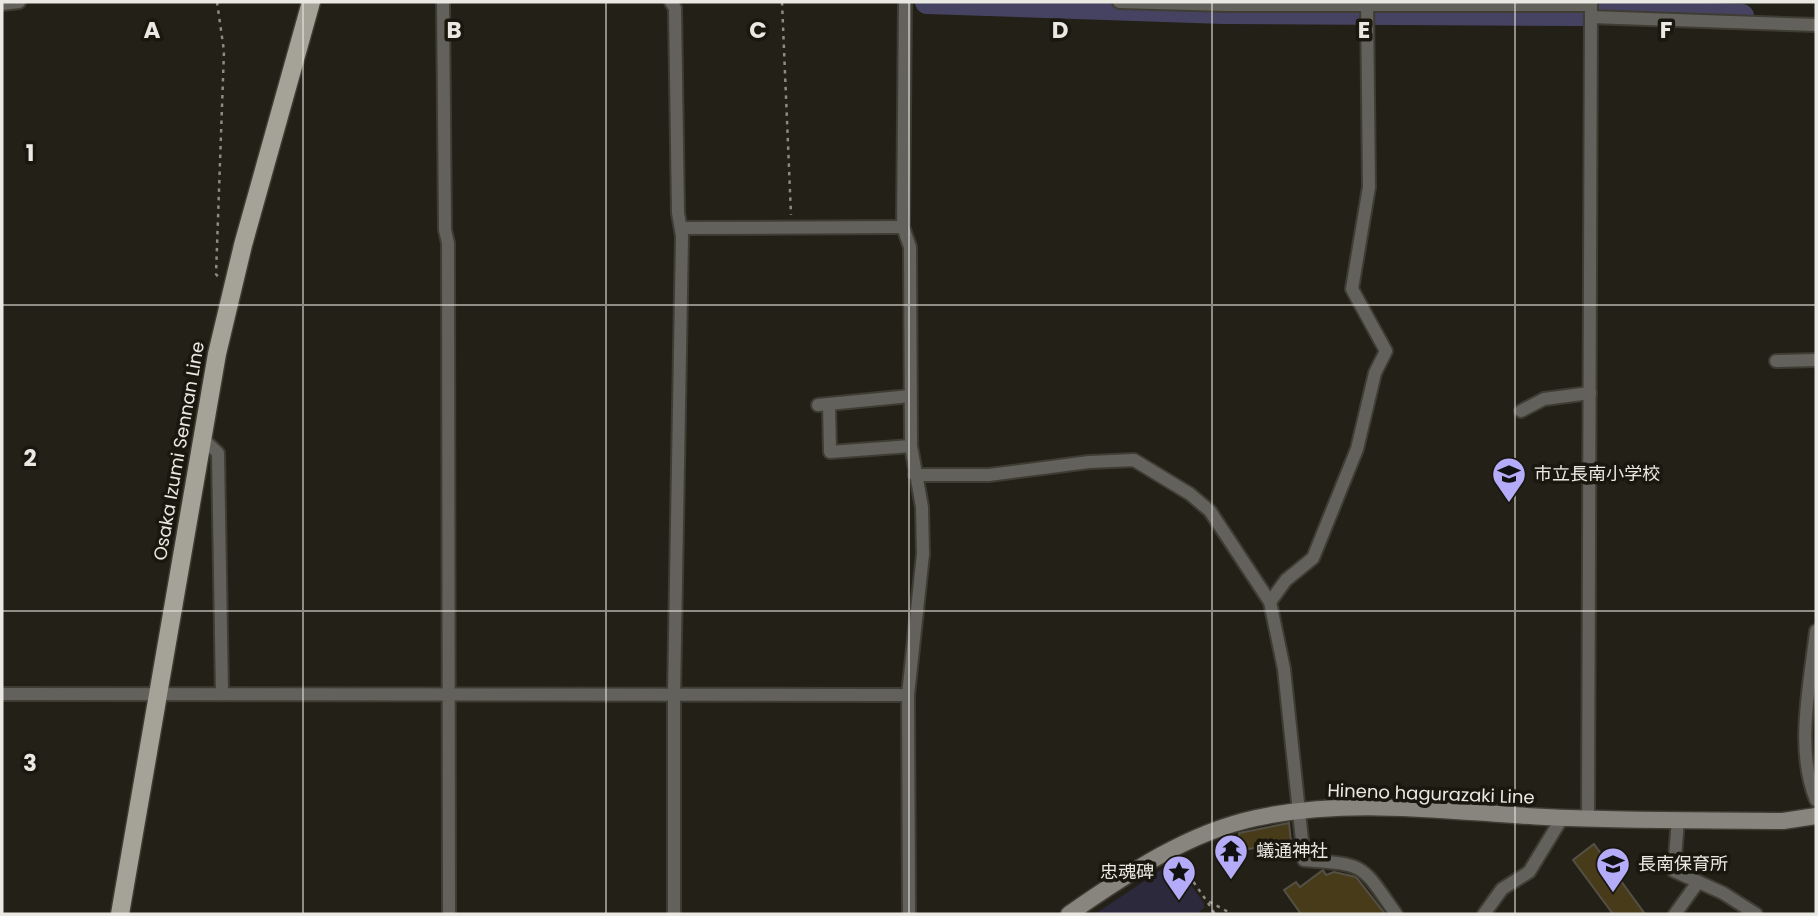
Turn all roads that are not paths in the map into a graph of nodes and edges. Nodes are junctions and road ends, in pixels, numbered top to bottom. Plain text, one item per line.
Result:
1 (19, 2) edge
2 (311, 2) edge
3 (443, 2) edge
4 (671, 2) edge
5 (905, 2) edge
6 (1119, 2) edge
7 (1367, 3) edge
8 (2, 4) edge
9 (1591, 8) edge
10 (1816, 25) edge
11 (904, 227) junction
12 (681, 228) junction
13 (1816, 360) edge
14 (1776, 361) dead end
15 (1590, 393) junction
16 (910, 396) junction
17 (1521, 411) dead end
18 (201, 437) junction
19 (911, 446) junction
20 (915, 475) junction
21 (1270, 602) junction
22 (1816, 631) edge
23 (2, 694) edge
24 (158, 694) junction
25 (222, 694) junction
26 (447, 695) junction
27 (674, 695) junction
28 (908, 695) junction
29 (1816, 800) edge
30 (1298, 810) junction
31 (1816, 816) edge
32 (1562, 818) junction
33 (1588, 818) junction
34 (1678, 819) junction
35 (1698, 882) junction
36 (120, 914) edge
37 (449, 914) edge
38 (674, 914) edge
39 (909, 914) edge
40 (1069, 914) edge
41 (1396, 914) edge
42 (1484, 914) edge
43 (1675, 914) edge
44 (1756, 914) edge

1 - 8 street
2 - 18 main road, Osaka Izumi Sennan Line
3 - 26 street
4 - 12 street
5 - 11 street
6 - 7 street
7 - 9 street
7 - 21 street
9 - 10 street
9 - 15 street
11 - 12 street
11 - 16 street
12 - 27 street
13 - 14 street
15 - 17 street
15 - 33 street
16 - 19 street
16 - 19 street
18 - 24 main road, Osaka Izumi Sennan Line
18 - 25 street
19 - 20 street
20 - 21 street
20 - 28 street
21 - 30 street
22 - 29 street
23 - 24 street
24 - 25 street
24 - 36 main road, Osaka Izumi Sennan Line
25 - 26 street
26 - 27 street
26 - 37 street
27 - 28 street
27 - 38 street
28 - 39 street
30 - 32 main road, Hineno hagurazaki Line
30 - 40 main road, Hineno hagurazaki Line
30 - 41 street
31 - 34 main road, Hineno hagurazaki Line
32 - 33 main road, Hineno hagurazaki Line
32 - 42 street
33 - 34 main road, Hineno hagurazaki Line
34 - 35 street
35 - 43 street
35 - 44 street

